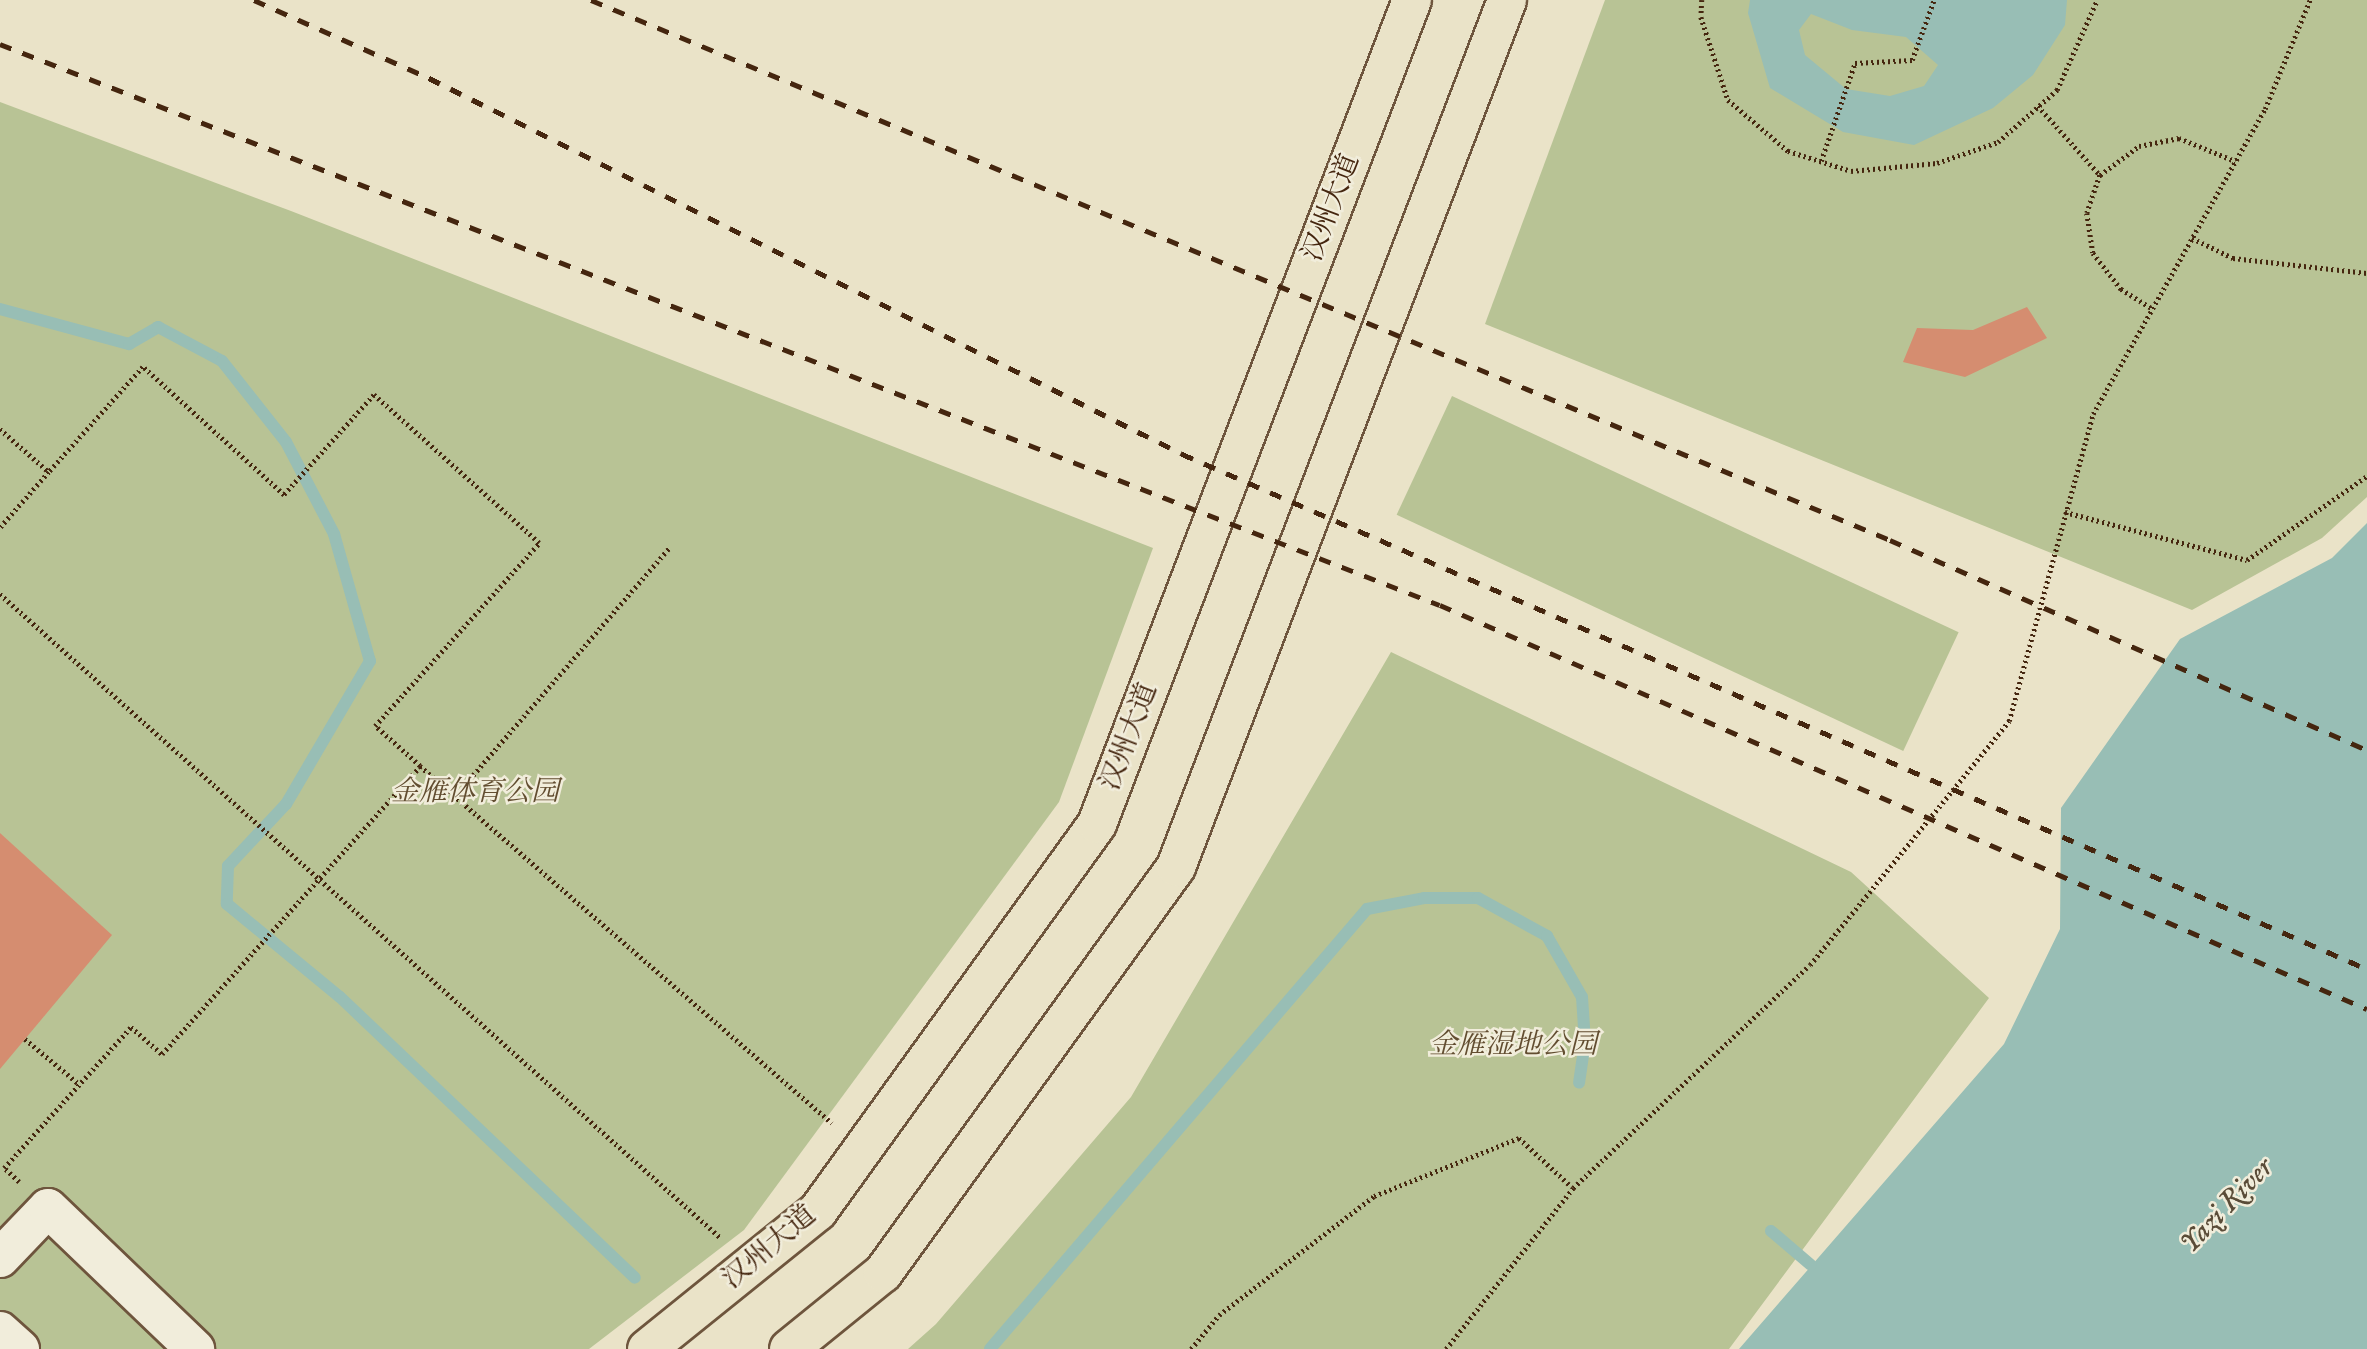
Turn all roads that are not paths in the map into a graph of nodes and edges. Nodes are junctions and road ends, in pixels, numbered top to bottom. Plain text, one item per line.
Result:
1 (1412, 0) edge
2 (1507, 0) edge
3 (0, 1258) edge
4 (0, 1331) edge
5 (20, 1349) edge
6 (195, 1349) edge
7 (648, 1349) edge
8 (789, 1349) edge

1 - 7 main road, 汉州大道
2 - 8 main road
3 - 6 lane
4 - 5 lane

